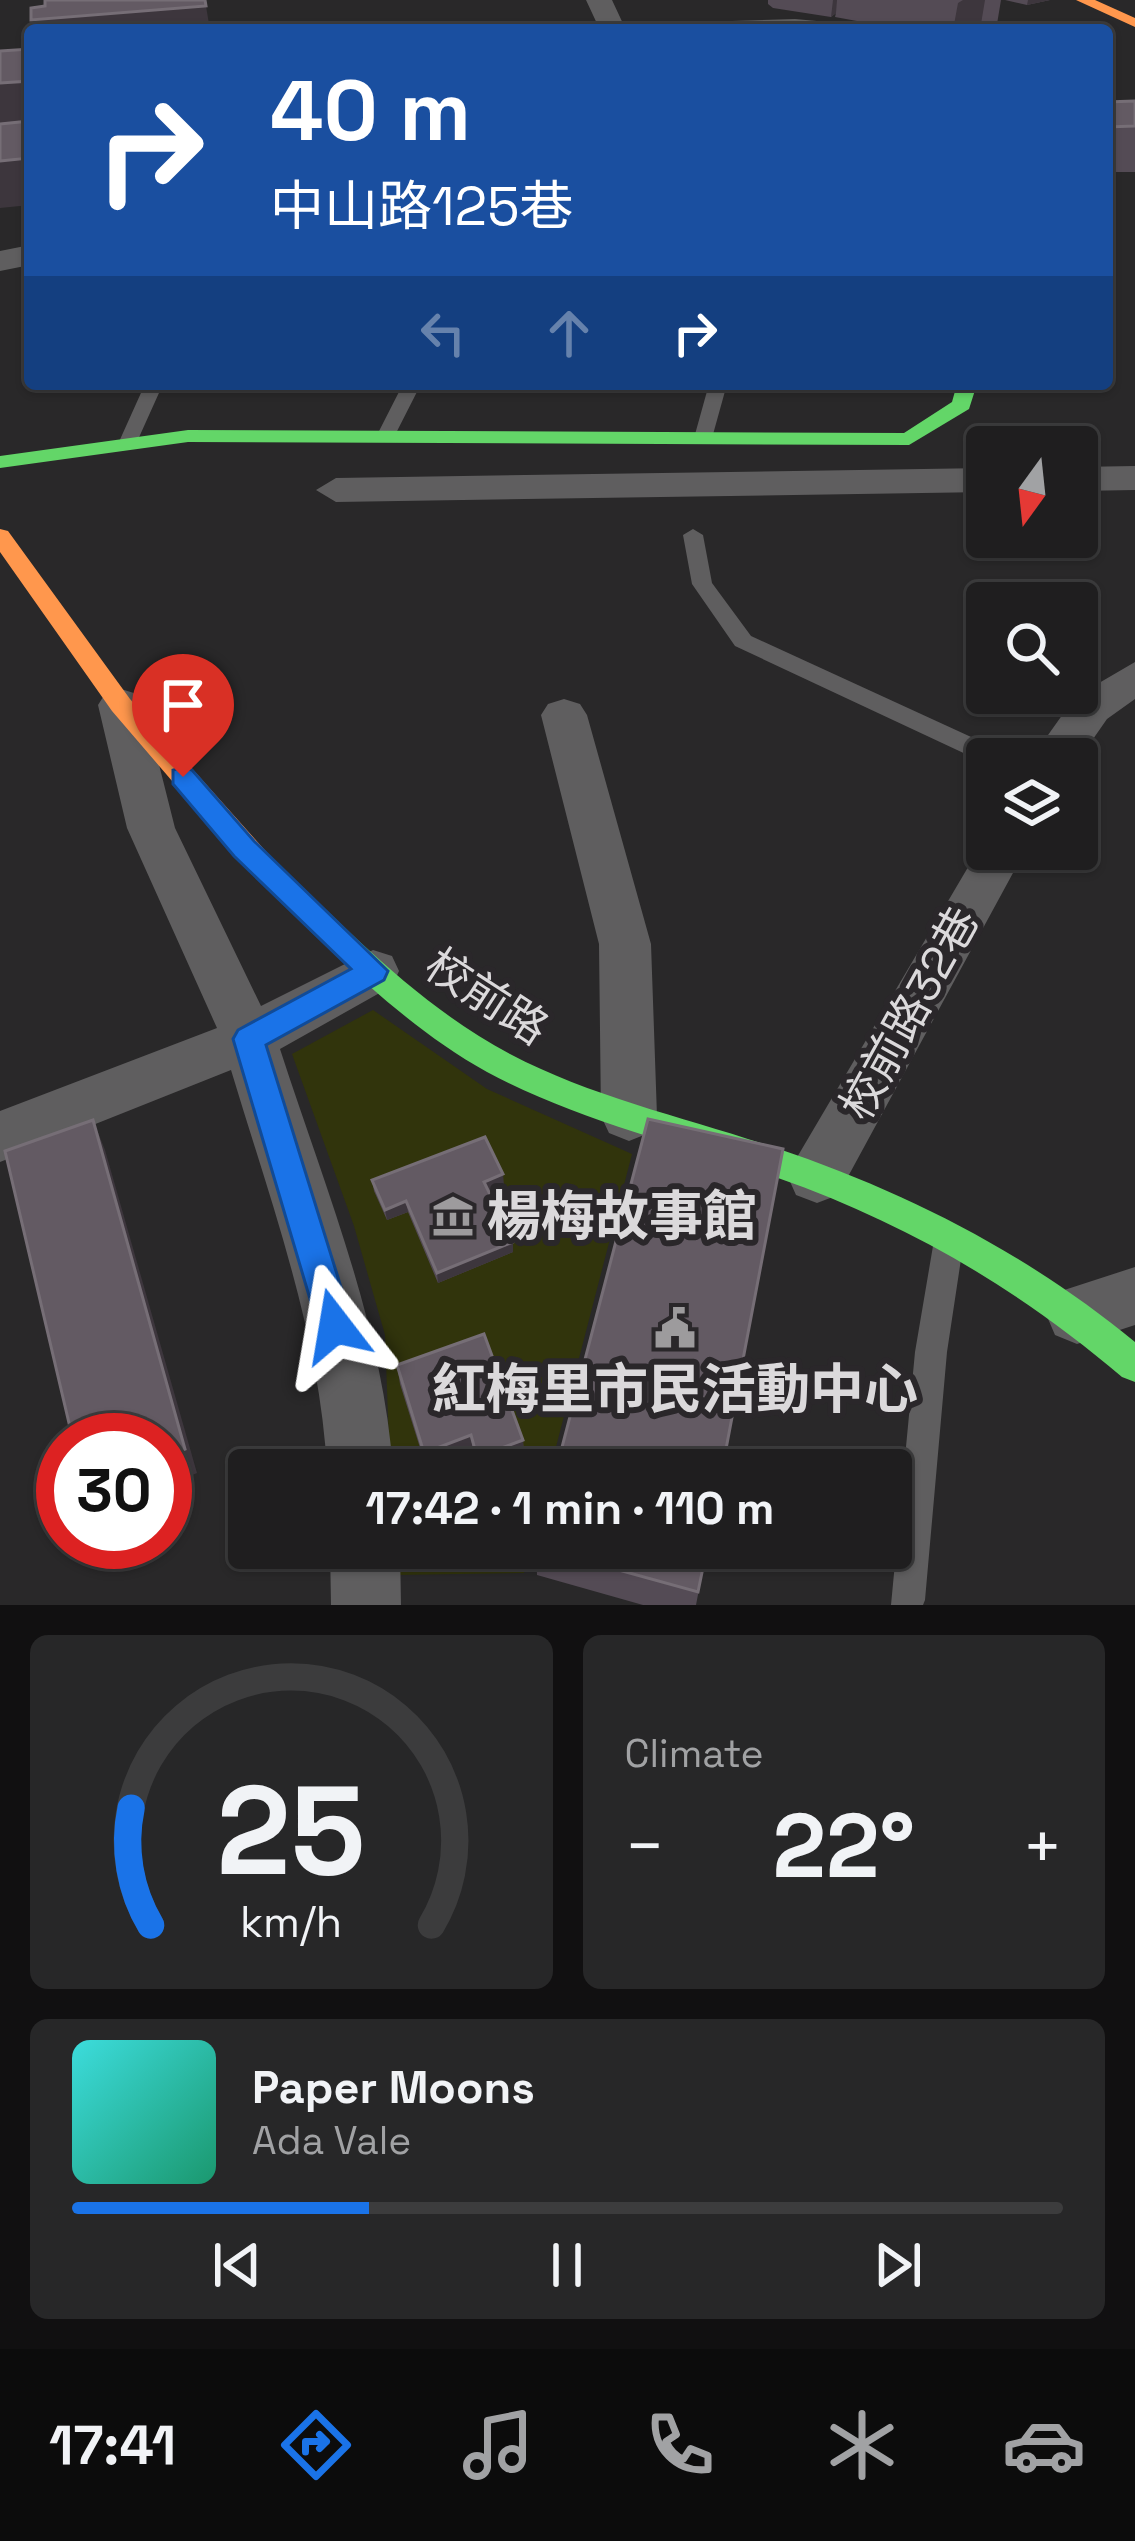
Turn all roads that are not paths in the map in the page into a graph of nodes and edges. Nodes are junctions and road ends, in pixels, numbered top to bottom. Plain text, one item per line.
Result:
1 (1083, 0) edge
2 (1135, 23) edge
3 (758, 24) edge
4 (806, 24) edge
5 (151, 390) edge
6 (409, 390) edge
7 (716, 390) edge
8 (966, 390) edge
9 (385, 437) junction
10 (704, 438) junction
11 (127, 444) junction
12 (0, 462) edge
13 (1135, 478) edge
14 (1098, 479) edge
15 (966, 480) edge
16 (336, 490) dead end
17 (0, 536) edge
18 (693, 536) dead end
19 (1135, 677) edge
20 (121, 705) junction
21 (564, 715) dead end
22 (1069, 738) edge
23 (966, 744) edge
24 (989, 870) edge
25 (373, 971) junction
26 (249, 1039) junction
27 (629, 1116) junction
28 (0, 1137) edge
29 (818, 1177) junction
30 (951, 1238) junction
31 (1135, 1296) edge
32 (1077, 1314) junction
33 (1135, 1365) edge
34 (359, 1449) edge
35 (365, 1569) edge
36 (907, 1600) dead end
37 (366, 1605) edge

1 - 2 street
3 - 4 lane
5 - 11 lane
6 - 9 lane
7 - 10 lane
8 - 10 street
9 - 10 street
9 - 11 street
11 - 12 street
13 - 14 street
15 - 16 street
17 - 20 street, 校前路
18 - 23 lane
19 - 22 street
20 - 25 street, 校前路
20 - 26 street
21 - 27 street
24 - 29 street, 校前路32巷
25 - 26 street
25 - 27 street, 校前路
26 - 28 street
26 - 34 street
27 - 29 street, 校前路
29 - 30 street, 校前路
30 - 32 street, 校前路
30 - 36 lane
31 - 32 street
32 - 33 street, 校前路
35 - 37 street

